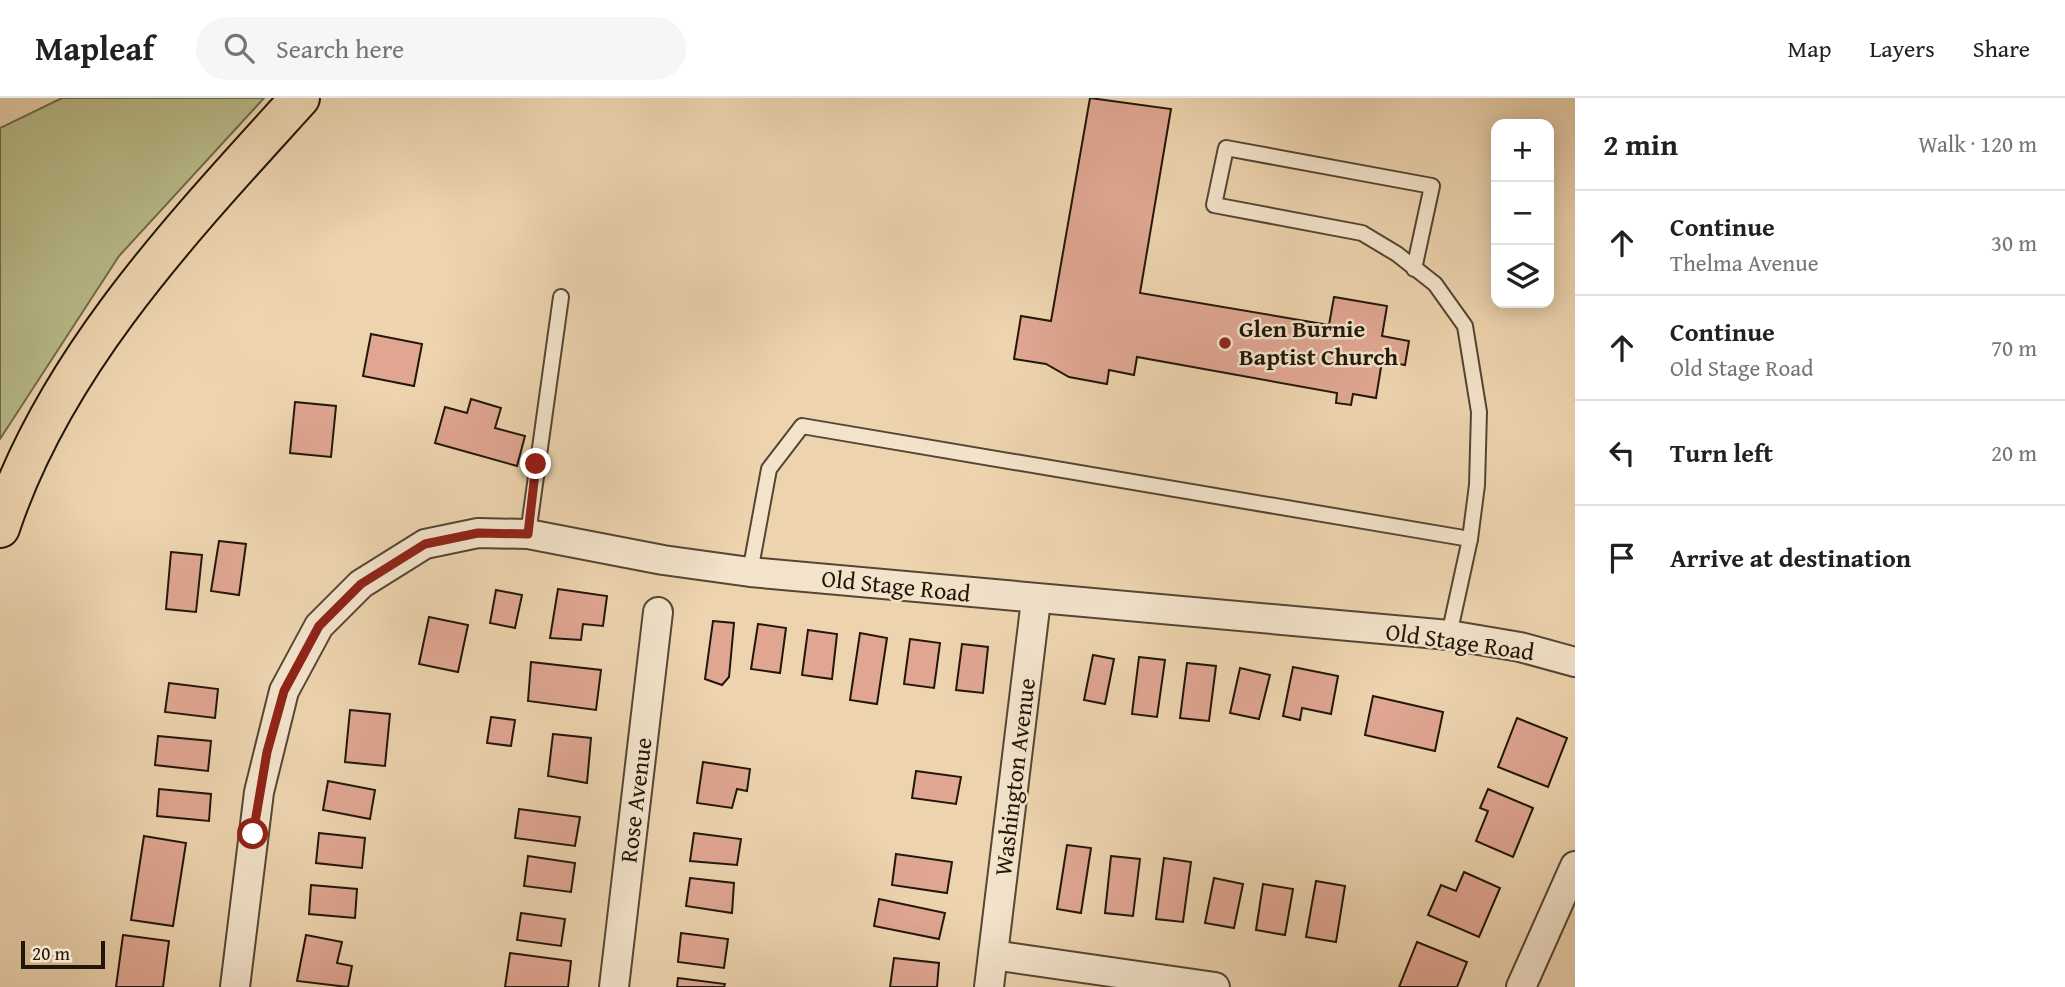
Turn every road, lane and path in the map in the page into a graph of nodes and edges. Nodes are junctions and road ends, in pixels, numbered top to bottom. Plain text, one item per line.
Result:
1 (300, 98) edge
2 (1414, 269) junction
3 (561, 297) dead end
4 (0, 528) edge
5 (528, 534) junction
6 (1470, 539) junction
7 (750, 572) junction
8 (1036, 600) junction
9 (658, 612) dead end
10 (1449, 635) junction
11 (1575, 662) edge
12 (1575, 866) edge
13 (993, 955) junction
14 (235, 987) edge
15 (614, 987) edge
16 (989, 987) edge
17 (1215, 987) edge
18 (1521, 987) edge

1 - 4 highway
2 - 2 lane
2 - 6 lane
3 - 5 lane
5 - 7 street, Old Stage Road
5 - 14 street, Old Stage Road
6 - 7 lane
6 - 10 lane
7 - 8 street, Old Stage Road
8 - 10 street, Old Stage Road
8 - 13 street, Washington Avenue
9 - 15 street, Rose Avenue
10 - 11 street, Old Stage Road
12 - 18 street
13 - 16 street, Washington Avenue
13 - 17 street

